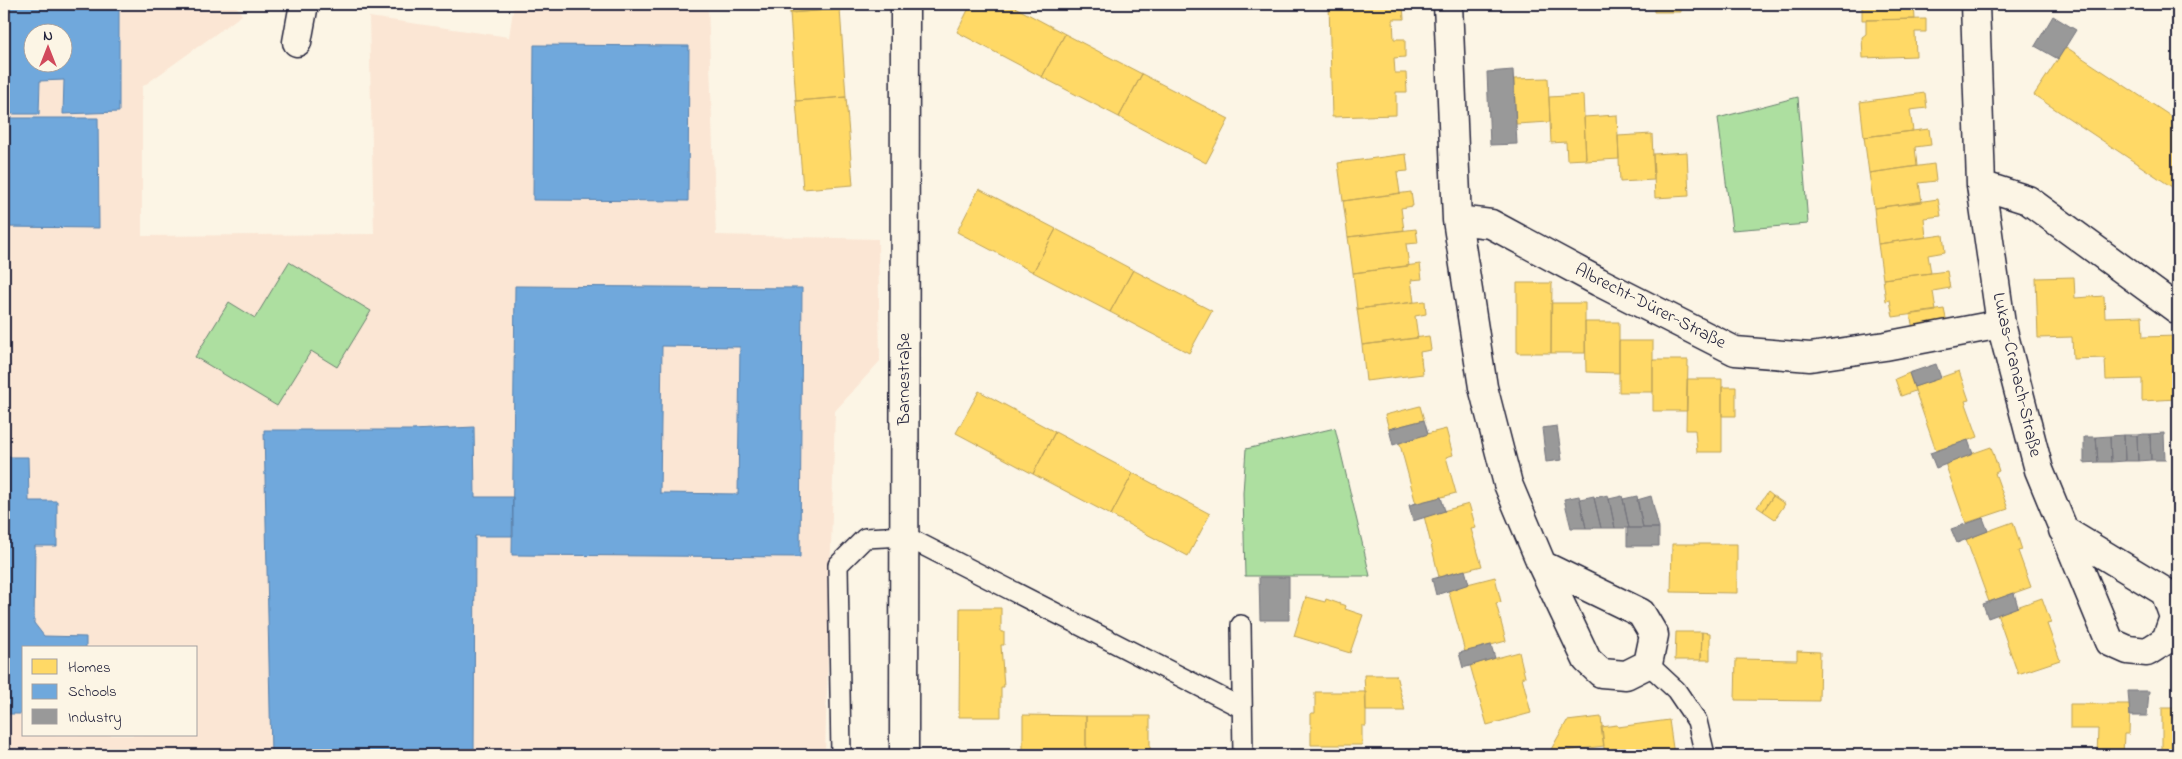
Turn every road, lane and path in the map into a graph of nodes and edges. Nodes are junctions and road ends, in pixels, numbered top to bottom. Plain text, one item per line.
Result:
1 (304, 4) edge
2 (905, 4) edge
3 (1448, 4) edge
4 (1976, 4) edge
5 (297, 42) dead end
6 (1981, 185) junction
7 (1457, 220) junction
8 (2178, 310) edge
9 (2001, 324) junction
10 (2063, 530) junction
11 (905, 536) junction
12 (1542, 565) junction
13 (1241, 625) dead end
14 (1648, 664) junction
15 (1242, 708) junction
16 (840, 755) edge
17 (904, 755) edge
18 (1243, 755) edge
19 (1705, 755) edge

1 - 5 street
2 - 11 street, Barnestraße
3 - 7 street
4 - 6 street, Lukas-Cranach-Straße
6 - 8 street
6 - 9 street, Lukas-Cranach-Straße
7 - 9 street, Albrecht-Dürer-Straße
7 - 12 street
9 - 10 street, Lukas-Cranach-Straße
10 - 10 street, Lukas-Cranach-Straße
11 - 15 lane
11 - 16 lane
11 - 17 street, Barnestraße
12 - 14 street
12 - 14 street
13 - 15 lane
14 - 19 lane
15 - 18 lane

